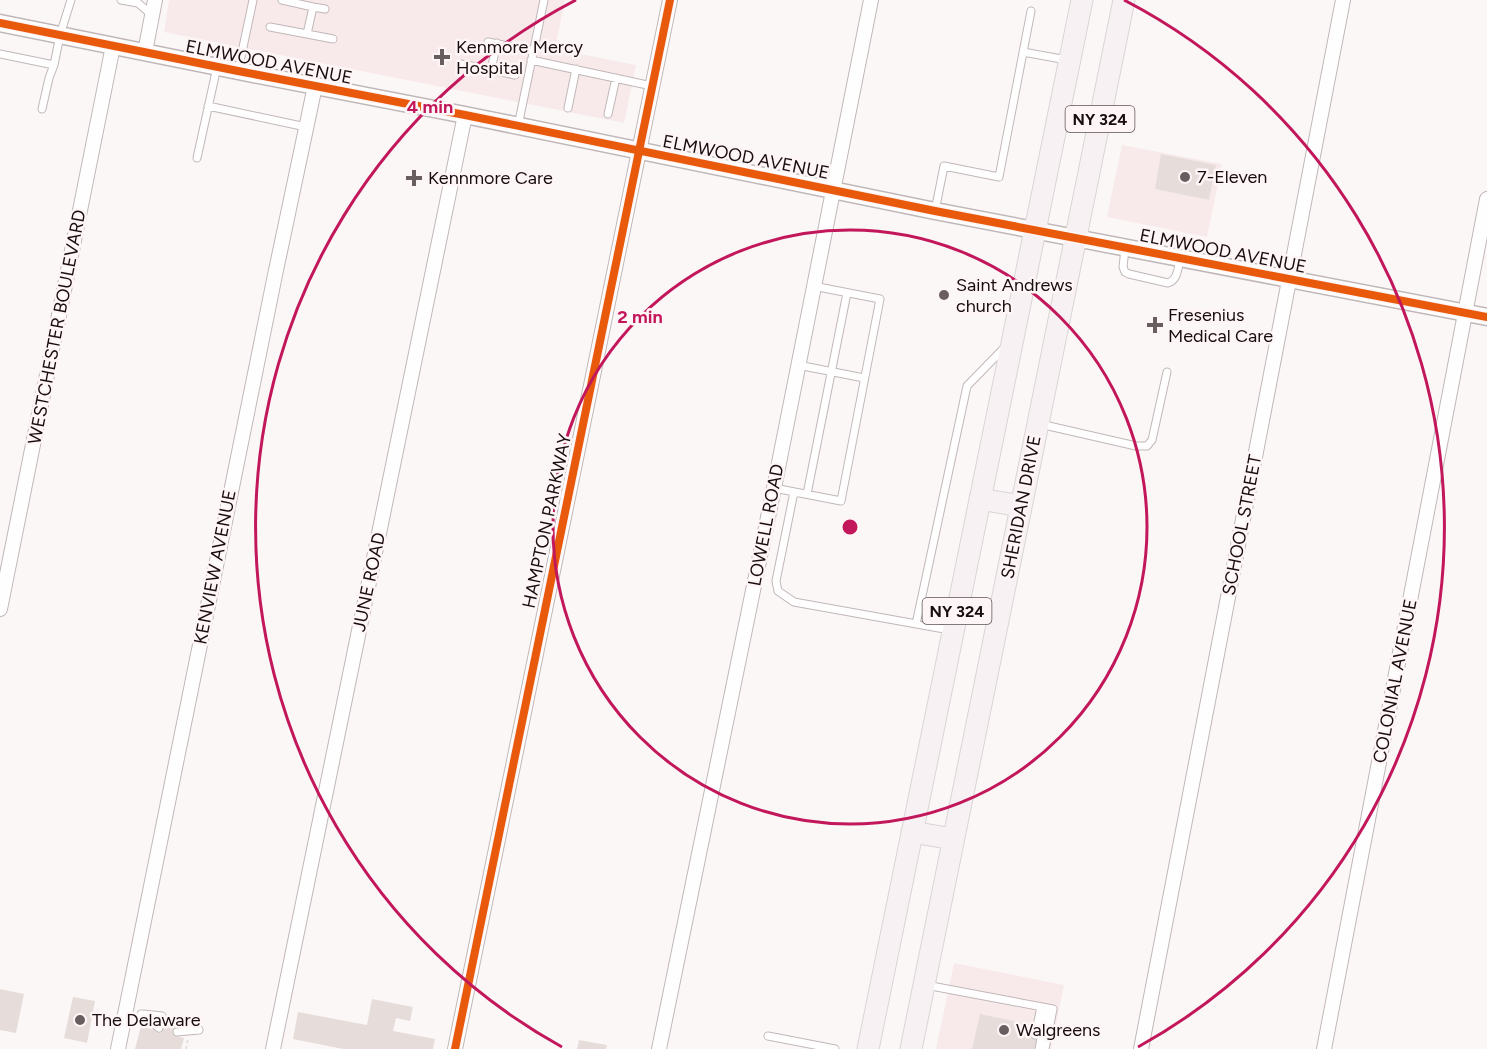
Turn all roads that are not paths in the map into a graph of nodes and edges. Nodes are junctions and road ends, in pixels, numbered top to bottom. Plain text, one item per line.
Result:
1 (71, 0) edge
2 (121, 0) edge
3 (155, 0) edge
4 (253, 0) edge
5 (282, 0) edge
6 (544, 0) edge
7 (670, 0) edge
8 (871, 0) edge
9 (1082, 0) edge
10 (1124, 0) edge
11 (1343, 0) edge
12 (139, 2) edge
13 (313, 7) junction
14 (325, 9) dead end
15 (1031, 11) dead end
16 (152, 15) junction
17 (0, 23) edge
18 (270, 27) dead end
19 (307, 34) junction
20 (60, 35) junction
21 (333, 39) dead end
22 (488, 42) dead end
23 (496, 43) junction
24 (113, 46) junction
25 (1023, 51) junction
26 (145, 52) junction
27 (0, 54) edge
28 (532, 56) junction
29 (1069, 60) junction
30 (461, 64) dead end
31 (54, 65) junction
32 (217, 67) junction
33 (576, 69) junction
34 (491, 70) junction
35 (238, 71) junction
36 (515, 75) dead end
37 (616, 78) junction
38 (315, 86) junction
39 (652, 86) junction
40 (208, 106) junction
41 (568, 108) dead end
42 (42, 109) dead end
43 (608, 114) dead end
44 (465, 115) junction
45 (518, 126) junction
46 (306, 127) junction
47 (639, 151) junction
48 (197, 158) dead end
49 (833, 190) junction
50 (1487, 199) edge
51 (935, 211) junction
52 (1035, 230) junction
53 (1075, 238) junction
54 (1125, 248) junction
55 (1180, 259) junction
56 (1289, 279) junction
57 (813, 286) junction
58 (847, 293) junction
59 (1466, 313) junction
60 (1487, 317) edge
61 (1012, 339) junction
62 (798, 365) junction
63 (831, 371) junction
64 (1167, 372) dead end
65 (864, 378) junction
66 (1038, 424) junction
67 (774, 488) junction
68 (794, 492) junction
69 (807, 494) junction
70 (980, 499) junction
71 (1021, 506) junction
72 (0, 609) edge
73 (916, 624) junction
74 (953, 630) junction
75 (912, 832) junction
76 (953, 839) junction
77 (924, 985) junction
78 (1047, 1008) junction
79 (141, 1014) joint
80 (178, 1027) dead end
81 (199, 1030) dead end
82 (1035, 1035) dead end
83 (768, 1036) dead end
84 (118, 1049) edge
85 (273, 1049) edge
86 (455, 1049) edge
87 (658, 1049) edge
88 (835, 1049) edge
89 (868, 1049) edge
90 (910, 1049) edge
91 (1039, 1049) edge
92 (1045, 1049) edge
93 (1141, 1049) edge
94 (1324, 1049) edge

1 - 20 lane
2 - 12 lane
3 - 16 street
4 - 35 lane
5 - 13 lane
6 - 28 lane
7 - 39 street, HAMPTON PARKWAY
8 - 49 street, LOWELL ROAD
9 - 29 main road, NY 324
10 - 53 main road, SHERIDAN DRIVE / NY 324
11 - 56 street, SCHOOL STREET
12 - 16 lane
13 - 14 lane
13 - 19 lane
15 - 25 lane
16 - 26 street
17 - 20 street, ELMWOOD AVENUE
18 - 19 lane
19 - 21 lane
20 - 24 street, ELMWOOD AVENUE
20 - 31 lane
22 - 23 lane
23 - 28 lane
23 - 34 lane
24 - 26 street, ELMWOOD AVENUE
24 - 72 street, WESTCHESTER BOULEVARD
25 - 29 lane
25 - 51 lane
26 - 32 street, ELMWOOD AVENUE
27 - 31 lane
28 - 33 lane
28 - 45 lane
29 - 52 main road, NY 324
30 - 34 lane
31 - 42 lane
32 - 35 street, ELMWOOD AVENUE
32 - 40 lane
33 - 37 lane
33 - 41 lane
34 - 36 lane
35 - 38 street, ELMWOOD AVENUE
37 - 39 lane
37 - 43 lane
38 - 44 street, ELMWOOD AVENUE
38 - 46 street, KENVIEW AVENUE
39 - 47 street, HAMPTON PARKWAY
40 - 46 lane
40 - 48 lane
44 - 45 street, ELMWOOD AVENUE
44 - 85 street, JUNE ROAD
45 - 47 street, ELMWOOD AVENUE
46 - 84 street, KENVIEW AVENUE
47 - 49 street, ELMWOOD AVENUE
47 - 86 street, HAMPTON PARKWAY
49 - 51 street, ELMWOOD AVENUE
49 - 57 street, LOWELL ROAD
50 - 59 street, COLONIAL AVENUE
51 - 52 street, ELMWOOD AVENUE
52 - 53 street, ELMWOOD AVENUE
52 - 61 main road, NY 324
53 - 54 street, ELMWOOD AVENUE
53 - 66 main road, SHERIDAN DRIVE / NY 324
54 - 55 street, ELMWOOD AVENUE
54 - 55 lane
55 - 56 street, ELMWOOD AVENUE
56 - 59 street, ELMWOOD AVENUE
56 - 93 street, SCHOOL STREET
57 - 58 lane
57 - 62 street, LOWELL ROAD
58 - 63 lane
58 - 65 lane
59 - 60 street, ELMWOOD AVENUE
59 - 94 street, COLONIAL AVENUE
61 - 70 main road, NY 324
61 - 73 lane
62 - 63 lane
62 - 67 street, LOWELL ROAD
63 - 65 lane
63 - 69 lane
64 - 66 lane
65 - 69 lane
66 - 71 main road, SHERIDAN DRIVE / NY 324
67 - 68 lane
67 - 87 street, LOWELL ROAD
68 - 69 lane
68 - 73 lane
70 - 71 main road
70 - 74 main road, NY 324
71 - 76 main road, SHERIDAN DRIVE / NY 324
73 - 74 lane
74 - 75 main road, NY 324
75 - 76 main road
75 - 89 main road, NY 324
76 - 77 main road, SHERIDAN DRIVE / NY 324
77 - 78 lane
77 - 90 main road, SHERIDAN DRIVE / NY 324
78 - 82 lane
78 - 91 lane
78 - 92 lane
79 - 79 lane
80 - 81 lane
83 - 88 lane

